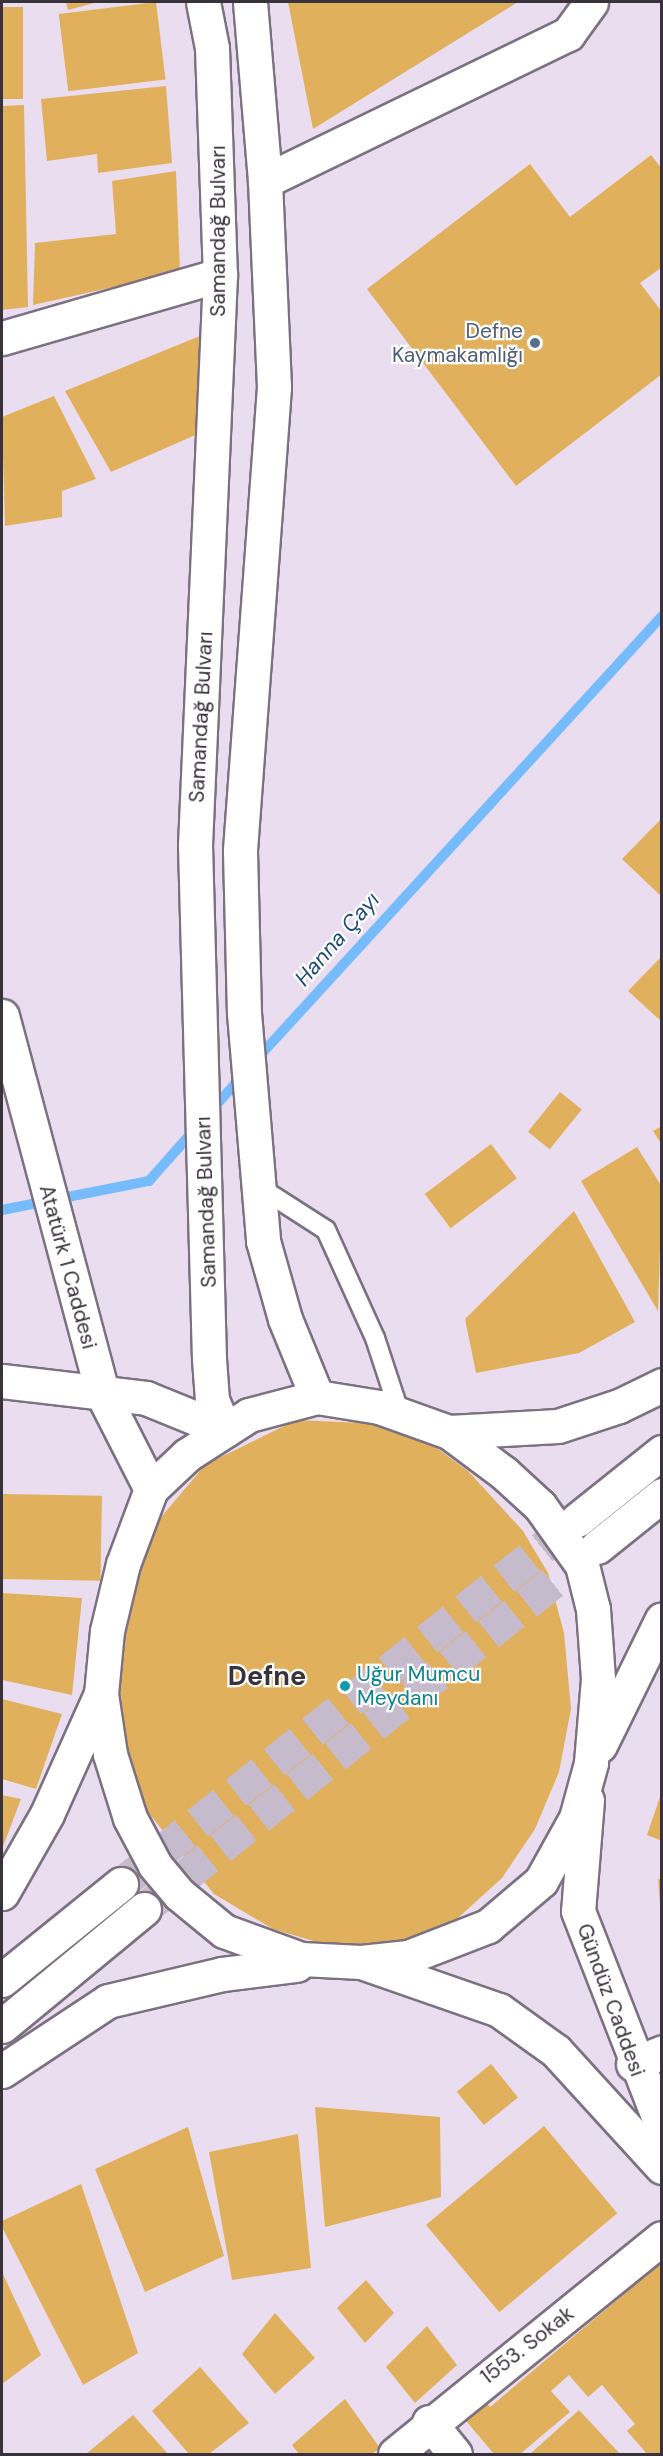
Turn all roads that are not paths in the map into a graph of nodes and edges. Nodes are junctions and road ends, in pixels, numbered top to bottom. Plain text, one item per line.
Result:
1 (203, 2) edge
2 (250, 2) edge
3 (591, 2) edge
4 (266, 181) junction
5 (220, 275) junction
6 (2, 338) edge
7 (2, 1016) edge
8 (7, 1052) edge
9 (256, 1185) junction
10 (2, 1381) edge
11 (662, 1385) edge
12 (102, 1393) junction
13 (317, 1397) junction
14 (400, 1414) junction
15 (225, 1430) junction
16 (449, 1432) junction
17 (662, 1452) edge
18 (151, 1489) junction
19 (662, 1495) edge
20 (577, 1520) tunnel mouth
21 (597, 1547) tunnel mouth
22 (662, 1619) edge
23 (101, 1694) junction
24 (591, 1763) junction
25 (121, 1884) tunnel mouth
26 (2, 1893) edge
27 (144, 1909) tunnel mouth
28 (361, 1962) junction
29 (2, 1980) edge
30 (2, 2026) edge
31 (647, 2058) edge
32 (2, 2071) edge
33 (662, 2127) edge
34 (662, 2167) edge
35 (662, 2238) edge
36 (429, 2422) junction
37 (395, 2454) edge
38 (454, 2454) edge

1 - 5 main road, Samandağ Bulvarı
2 - 4 main road
3 - 4 main road
4 - 9 main road
5 - 6 main road
5 - 15 main road, Samandağ Bulvarı
7 - 8 main road, Atatürk 1 Caddesi
8 - 12 main road, Atatürk 1 Caddesi
9 - 13 main road
9 - 14 lane
10 - 12 main road
11 - 16 main road
12 - 15 main road
12 - 18 main road, Atatürk 1 Caddesi
13 - 14 main road
13 - 15 main road
14 - 16 main road
15 - 18 main road
16 - 24 main road
17 - 20 main road
18 - 23 main road
19 - 21 main road
22 - 24 main road
23 - 26 main road
23 - 28 main road
24 - 28 main road
24 - 31 main road, Gündüz Caddesi
25 - 29 main road
27 - 30 main road
28 - 32 main road
28 - 34 main road
31 - 33 main road, Gündüz Caddesi
35 - 36 main road, 1553. Sokak
36 - 37 main road, 1553. Sokak
36 - 38 main road

